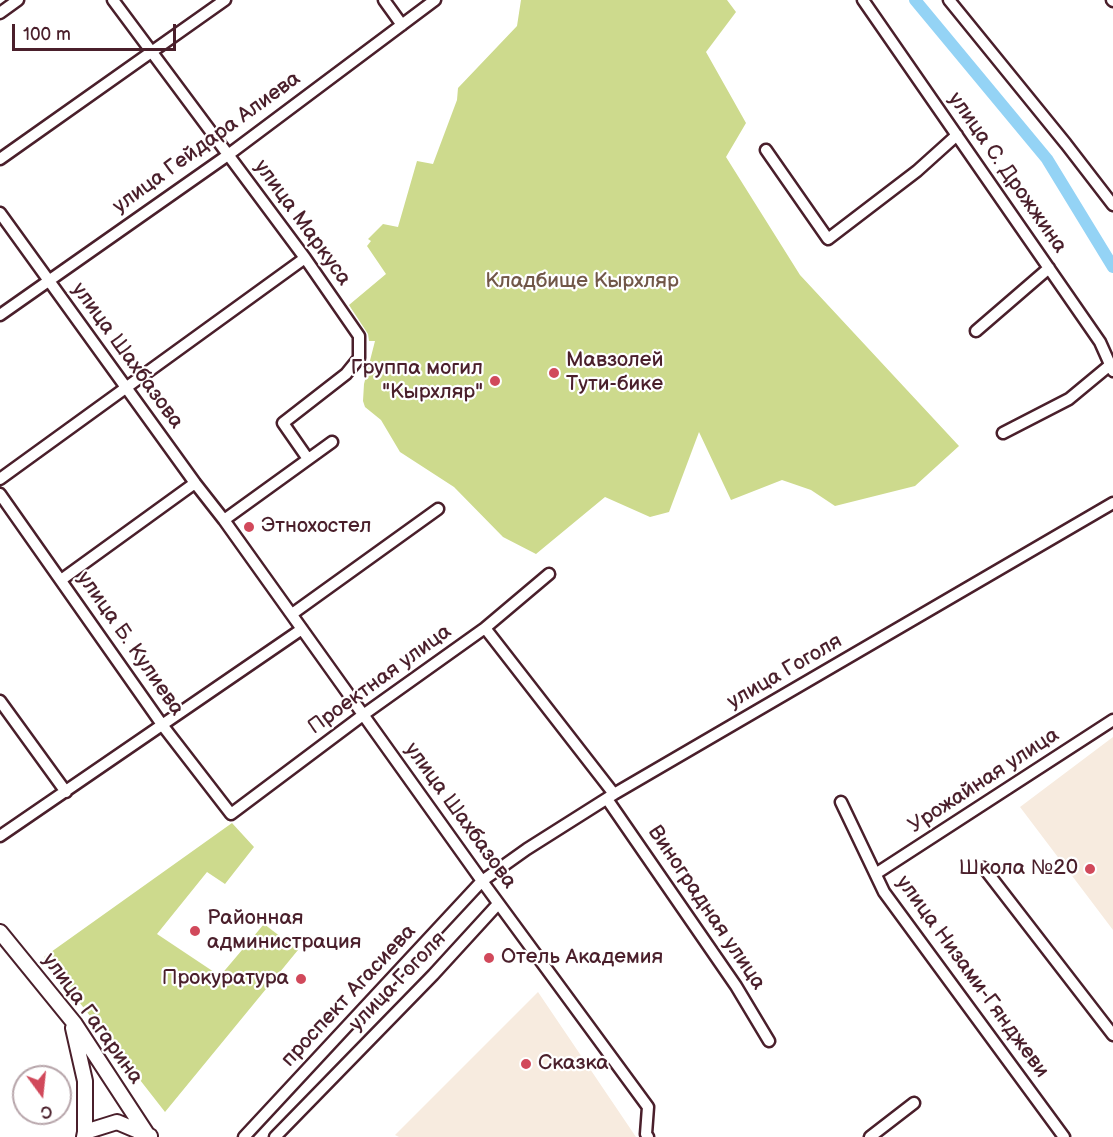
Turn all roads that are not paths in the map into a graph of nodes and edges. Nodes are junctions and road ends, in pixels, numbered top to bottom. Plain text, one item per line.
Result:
1 (18, 0) edge
2 (113, 0) edge
3 (225, 0) edge
4 (384, 0) edge
5 (435, 0) edge
6 (863, 0) edge
7 (949, 0) edge
8 (0, 13) edge
9 (402, 25) junction
10 (150, 52) junction
11 (957, 135) junction
12 (766, 150) dead end
13 (228, 155) junction
14 (0, 159) edge
15 (1113, 205) edge
16 (0, 213) edge
17 (305, 258) junction
18 (1049, 268) junction
19 (48, 280) junction
20 (0, 315) edge
21 (976, 331) dead end
22 (1112, 368) edge
23 (125, 387) junction
24 (1003, 433) dead end
25 (332, 442) dead end
26 (308, 459) junction
27 (0, 479) edge
28 (195, 483) junction
29 (0, 494) edge
30 (1113, 503) edge
31 (438, 509) dead end
32 (224, 520) junction
33 (549, 574) dead end
34 (61, 580) junction
35 (292, 615) junction
36 (485, 628) junction
37 (302, 629) junction
38 (0, 701) edge
39 (363, 715) junction
40 (1113, 720) edge
41 (163, 726) junction
42 (66, 792) junction
43 (611, 797) junction
44 (841, 802) dead end
45 (231, 814) joint
46 (0, 837) edge
47 (984, 868) dead end
48 (877, 873) junction
49 (482, 881) junction
50 (498, 904) junction
51 (0, 933) edge
52 (1113, 1035) edge
53 (769, 1041) dead end
54 (915, 1103) dead end
55 (85, 1135) edge
56 (149, 1135) edge
57 (244, 1137) edge
58 (275, 1137) edge
59 (648, 1137) edge
60 (870, 1137) edge
61 (1064, 1137) edge

1 - 8 street
2 - 10 street, улица Маркуса
3 - 10 street
4 - 9 street
5 - 9 street, улица Гейдара Алиева
6 - 11 street, улица С. Дрожжина
7 - 15 street
9 - 13 street, улица Гейдара Алиева
10 - 13 street, улица Маркуса
10 - 14 street
11 - 12 street
11 - 18 street, улица С. Дрожжина
13 - 17 street, улица Маркуса
13 - 19 street, улица Гейдара Алиева
16 - 19 street, улица Шахбазова
17 - 23 street
17 - 26 street, улица Маркуса
18 - 21 street
18 - 22 street, улица С. Дрожжина
19 - 20 street, улица Гейдара Алиева
19 - 23 street, улица Шахбазова
22 - 24 street
23 - 27 street
23 - 28 street, улица Шахбазова
25 - 26 street
26 - 32 street
28 - 32 street, улица Шахбазова
28 - 34 street
29 - 34 street, улица Б. Кулиева
30 - 43 street, улица Гоголя
31 - 35 street
32 - 35 street, улица Шахбазова
33 - 36 street, Проектная улица
34 - 41 street, улица Б. Кулиева
35 - 37 street, улица Шахбазова
36 - 39 street, Проектная улица
36 - 43 street, Виноградная улица
37 - 39 street, улица Шахбазова
37 - 41 street
38 - 42 street
39 - 45 street, Проектная улица
39 - 49 street, улица Шахбазова
40 - 48 street, Урожайная улица
41 - 42 street
41 - 45 street, улица Б. Кулиева
42 - 46 street
43 - 49 street, улица Гоголя
43 - 53 street, Виноградная улица
44 - 48 street, улица Низами-Гянджеви
47 - 52 street
48 - 61 street, улица Низами-Гянджеви
49 - 50 street, улица Шахбазова
49 - 57 street, проспект Агасиева
50 - 58 street, улица Гоголя
50 - 59 street, улица Шахбазова
51 - 55 main road, улица Гагарина
51 - 56 main road, улица Гагарина
54 - 60 street
55 - 56 main road

